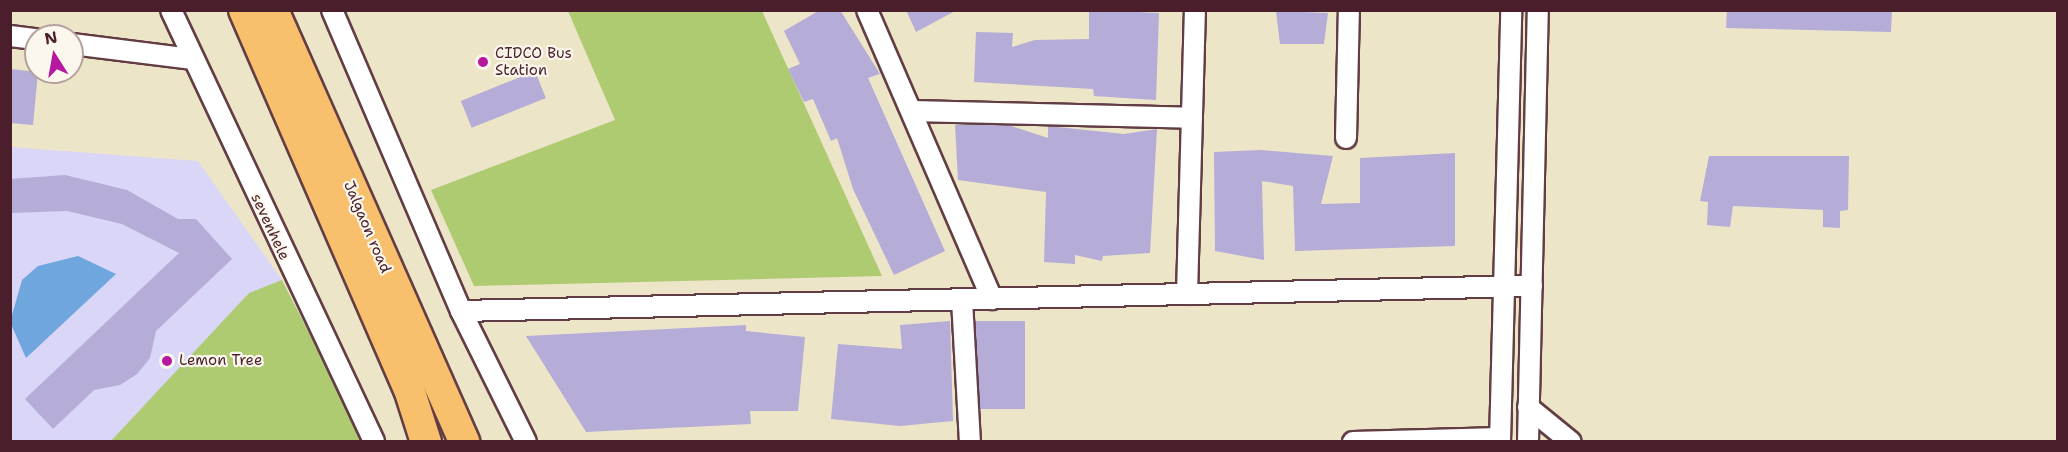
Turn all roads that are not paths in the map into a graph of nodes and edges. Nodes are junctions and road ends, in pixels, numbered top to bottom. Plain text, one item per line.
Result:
1 (171, 10) edge
2 (244, 10) edge
3 (273, 10) edge
4 (332, 10) edge
5 (867, 10) edge
6 (1195, 10) edge
7 (1349, 10) edge
8 (1511, 10) edge
9 (1538, 10) edge
10 (84, 45) edge
11 (193, 59) junction
12 (912, 111) junction
13 (1192, 118) junction
14 (1346, 138) dead end
15 (1532, 286) junction
16 (1504, 287) junction
17 (1187, 294) junction
18 (992, 299) junction
19 (962, 300) junction
20 (461, 311) junction
21 (1528, 407) junction
22 (1500, 440) edge
23 (374, 441) edge
24 (426, 441) edge
25 (465, 441) edge
26 (526, 441) edge
27 (970, 441) edge
28 (1353, 441) edge
29 (1528, 441) edge
30 (1571, 441) edge

1 - 11 street, sevenhele
2 - 24 highway, Jalgaon road
3 - 25 highway, Jalgaon road
4 - 20 street
5 - 12 street
6 - 13 street
7 - 14 street
8 - 16 street
9 - 15 street
10 - 11 street
11 - 23 street, sevenhele
12 - 13 street
12 - 18 street
13 - 17 street
15 - 16 street
15 - 21 street
16 - 17 street
16 - 22 street
17 - 18 street
18 - 19 street
19 - 20 street
19 - 27 street
20 - 26 street
21 - 29 street
21 - 30 street
22 - 28 street

